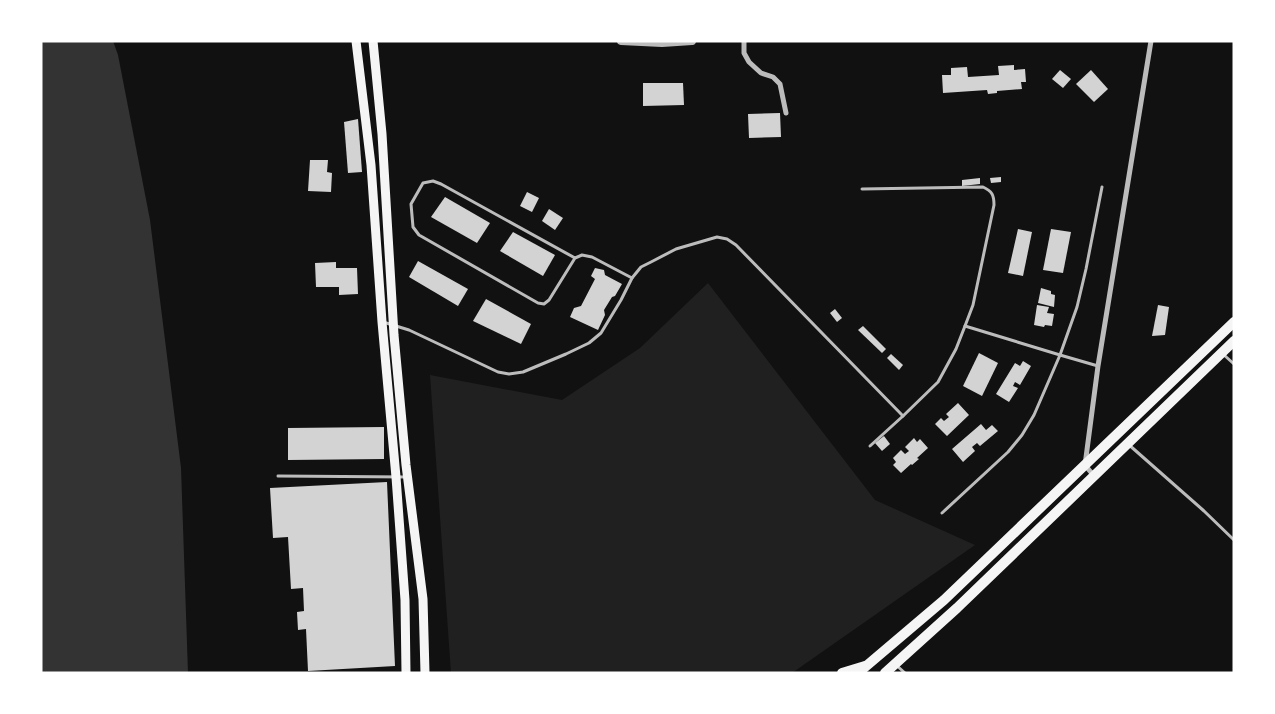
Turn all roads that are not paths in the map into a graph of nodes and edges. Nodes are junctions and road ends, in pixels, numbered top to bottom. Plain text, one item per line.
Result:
1 (356, 41) edge
2 (373, 41) edge
3 (621, 41) edge
4 (692, 41) edge
5 (744, 41) edge
6 (1151, 41) edge
7 (379, 104) junction
8 (364, 106) junction
9 (786, 113) dead end
10 (1102, 187) dead end
11 (862, 190) dead end
12 (386, 195) junction
13 (373, 196) junction
14 (575, 258) junction
15 (632, 278) junction
16 (382, 322) junction
17 (1234, 322) edge
18 (393, 326) junction
19 (966, 326) junction
20 (1234, 341) edge
21 (1222, 353) junction
22 (1060, 355) junction
23 (1234, 364) edge
24 (1098, 366) junction
25 (903, 416) junction
26 (1128, 444) junction
27 (870, 446) dead end
28 (1085, 465) junction
29 (278, 476) dead end
30 (1094, 476) junction
31 (396, 477) junction
32 (408, 477) junction
33 (942, 512) dead end
34 (1234, 540) edge
35 (419, 571) junction
36 (403, 572) junction
37 (869, 664) junction
38 (896, 664) junction
39 (406, 673) edge
40 (425, 673) edge
41 (842, 673) edge
42 (858, 673) edge
43 (885, 673) edge
44 (905, 673) edge

1 - 8 main road
2 - 7 main road
3 - 4 street
5 - 9 street
6 - 24 street
7 - 8 main road
7 - 12 main road
8 - 13 main road
10 - 22 lane
11 - 19 lane
12 - 13 main road
12 - 18 main road
13 - 16 main road
14 - 14 lane
14 - 15 lane
15 - 18 lane
15 - 25 lane
16 - 18 lane
16 - 31 main road
17 - 28 main road
18 - 32 main road
19 - 22 lane
19 - 25 lane
20 - 21 main road
21 - 23 lane
21 - 26 main road
22 - 24 lane
22 - 33 lane
24 - 28 street
25 - 27 lane
26 - 30 main road
26 - 34 lane
28 - 30 street
28 - 37 main road
29 - 31 lane
30 - 38 main road
31 - 32 lane
31 - 36 main road
32 - 35 main road
35 - 36 main road
35 - 40 main road
36 - 39 main road
37 - 41 main road
37 - 42 main road
38 - 43 main road
38 - 44 lane

